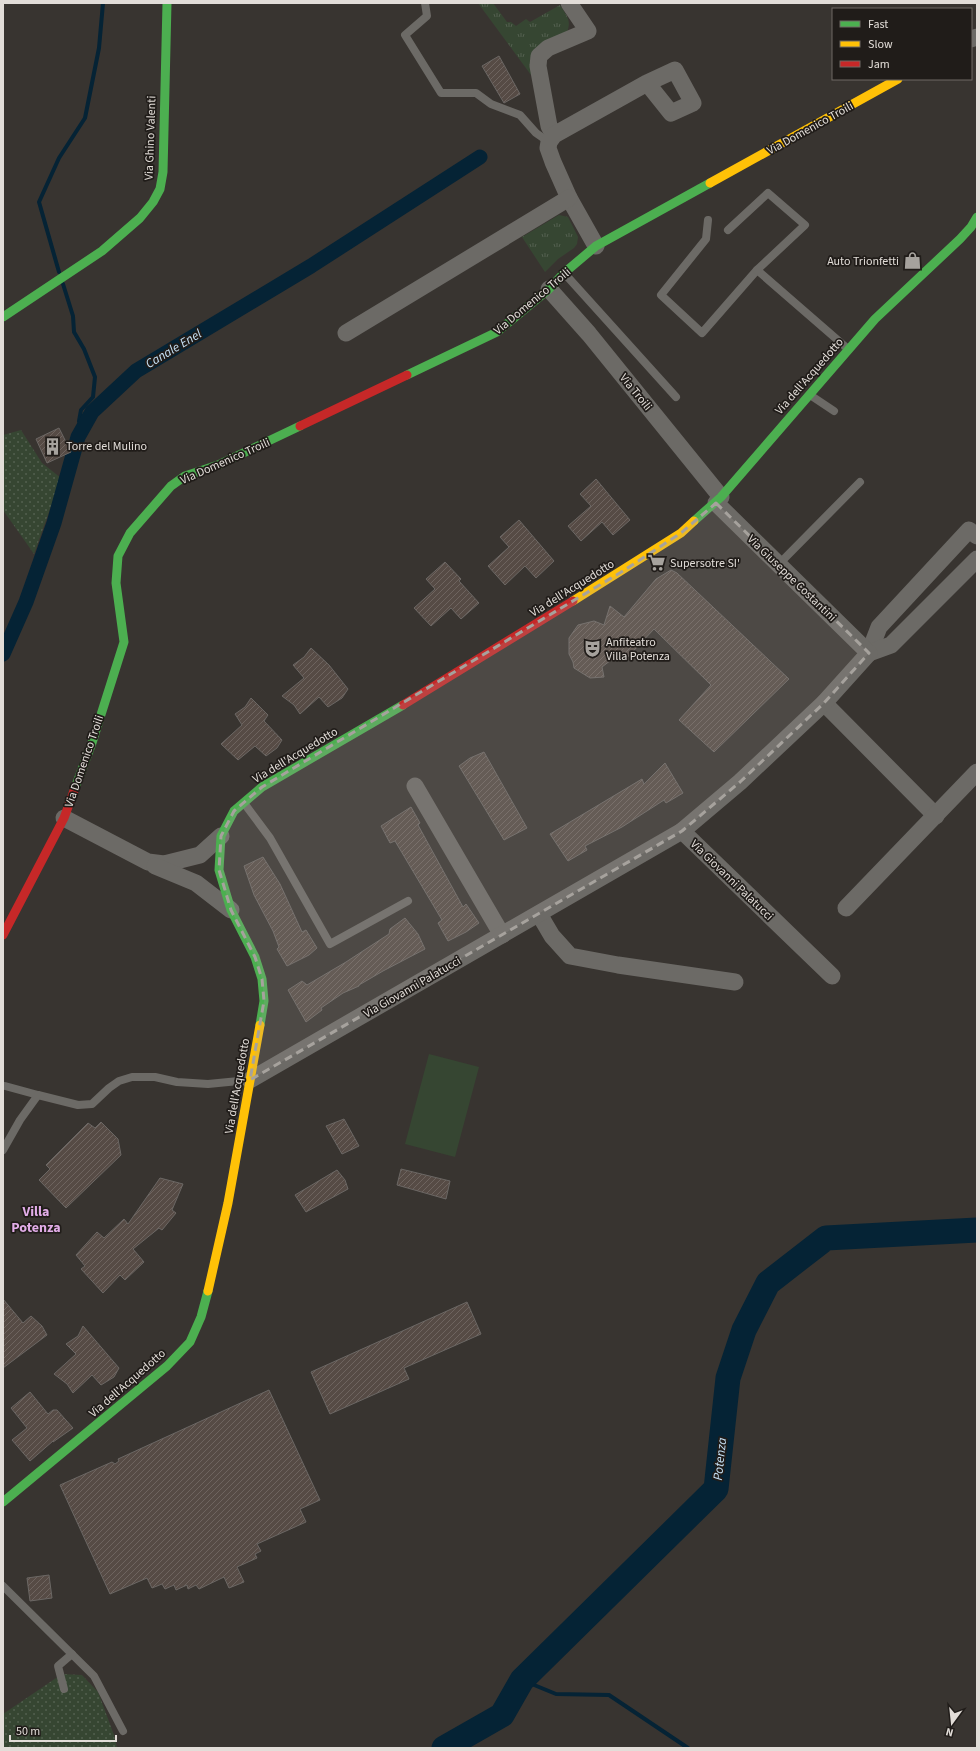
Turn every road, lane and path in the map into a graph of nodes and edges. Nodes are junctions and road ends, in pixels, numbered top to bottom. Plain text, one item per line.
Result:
1 (167, 3) edge
2 (425, 3) edge
3 (569, 3) edge
4 (896, 80) edge
5 (647, 83) dead end
6 (552, 138) junction
7 (569, 198) junction
8 (977, 217) edge
9 (708, 220) dead end
10 (728, 230) dead end
11 (596, 246) junction
12 (757, 270) junction
13 (564, 273) junction
14 (549, 289) junction
15 (3, 317) edge
16 (346, 333) dead end
17 (848, 350) junction
18 (809, 394) junction
19 (676, 398) dead end
20 (834, 411) dead end
21 (860, 482) dead end
22 (718, 500) junction
23 (977, 536) edge
24 (977, 559) edge
25 (778, 565) junction
26 (869, 653) junction
27 (824, 703) junction
28 (977, 772) edge
29 (415, 786) dead end
30 (244, 803) junction
31 (936, 816) junction
32 (64, 818) junction
33 (682, 831) junction
34 (221, 836) junction
35 (148, 862) junction
36 (408, 901) dead end
37 (846, 908) dead end
38 (231, 910) junction
39 (539, 914) junction
40 (3, 935) edge
41 (502, 935) junction
42 (832, 976) dead end
43 (735, 982) dead end
44 (257, 1042) junction
45 (286, 1060) junction
46 (250, 1080) junction
47 (5, 1086) dead end
48 (38, 1095) junction
49 (3, 1150) edge
50 (3, 1502) edge
51 (3, 1586) edge
52 (72, 1654) junction
53 (64, 1689) dead end
54 (123, 1730) dead end

1 - 15 street, Via Ghino Valenti
2 - 6 lane
3 - 6 street
4 - 11 street, Via Domenico Troili
5 - 6 street
6 - 7 street
7 - 11 street
7 - 16 street
8 - 17 street, Via dell'Acquedotto
9 - 12 lane
10 - 12 lane
11 - 13 street, Via Domenico Troili
12 - 17 lane
13 - 14 street, Via Domenico Troili
13 - 19 lane
14 - 22 street, Via Troili
14 - 32 street, Via Domenico Troili
17 - 18 street, Via dell'Acquedotto
18 - 20 lane
18 - 22 street, Via dell'Acquedotto
21 - 25 lane
22 - 25 street, Via Giuseppe Costantini
22 - 30 street, Via dell'Acquedotto
23 - 26 street
24 - 26 street
25 - 26 street, Via Giuseppe Costantini
26 - 27 street
27 - 31 street
27 - 33 street
28 - 31 street
29 - 41 street
30 - 34 street, Via dell'Acquedotto
30 - 36 lane
31 - 37 street
32 - 35 street
32 - 40 street, Via Domenico Troili
33 - 39 street, Via Giovanni Palatucci
33 - 42 street, Via Giovanni Palatucci
34 - 35 street
34 - 38 street, Via dell'Acquedotto
35 - 38 street
38 - 44 street, Via dell'Acquedotto
39 - 41 street, Via Giovanni Palatucci
39 - 43 street
41 - 45 street, Via Giovanni Palatucci
44 - 45 street
44 - 46 street, Via dell'Acquedotto
45 - 46 street, Via Giovanni Palatucci
46 - 48 lane
46 - 50 street, Via dell'Acquedotto
47 - 48 lane
48 - 49 lane
51 - 52 lane
52 - 53 lane
52 - 54 lane

